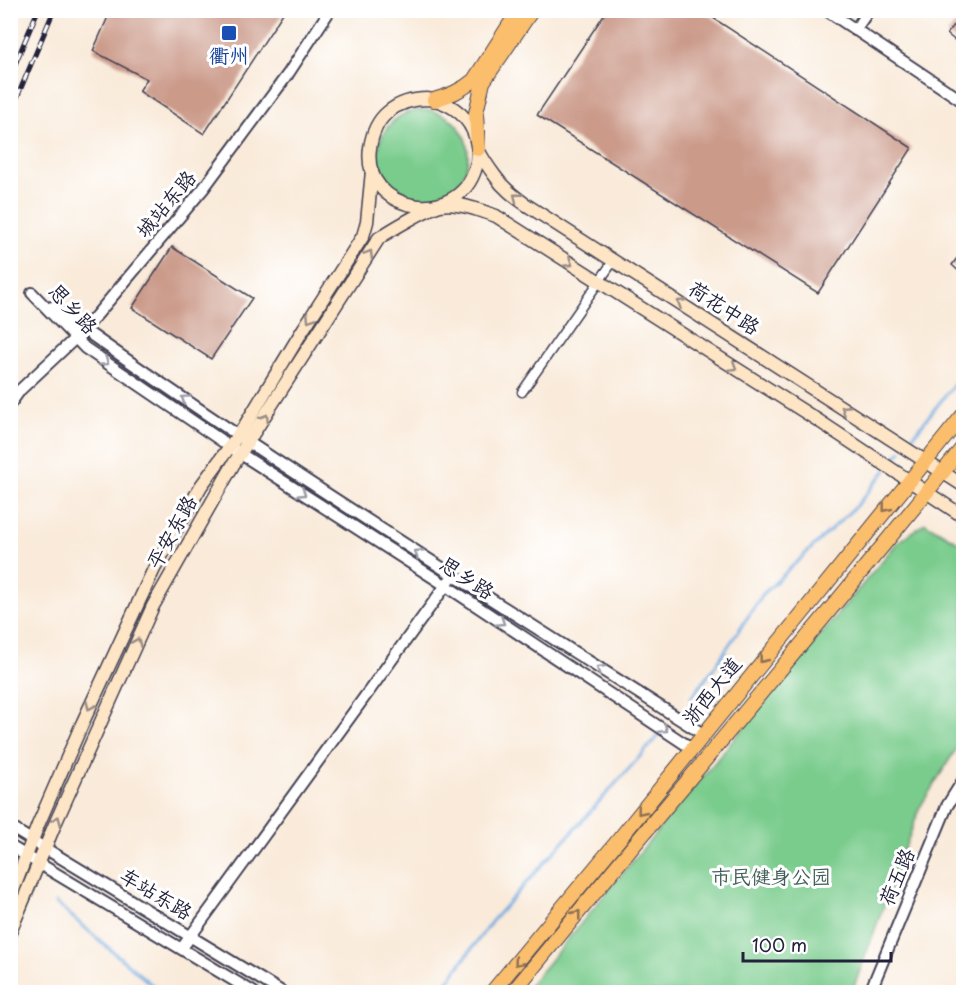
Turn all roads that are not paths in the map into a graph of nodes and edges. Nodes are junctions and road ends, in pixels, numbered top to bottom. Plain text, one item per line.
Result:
1 (330, 10) edge
2 (519, 10) edge
3 (532, 10) edge
4 (826, 10) edge
5 (869, 10) edge
6 (855, 30) junction
7 (434, 100) junction
8 (963, 102) edge
9 (478, 149) junction
10 (372, 171) junction
11 (442, 204) junction
12 (614, 260) junction
13 (600, 283) junction
14 (84, 330) junction
15 (74, 338) junction
16 (522, 392) dead end
17 (10, 404) edge
18 (963, 414) edge
19 (244, 438) junction
20 (230, 446) junction
21 (963, 446) edge
22 (241, 454) junction
23 (924, 460) junction
24 (943, 472) junction
25 (902, 477) junction
26 (963, 486) edge
27 (926, 493) junction
28 (963, 518) edge
29 (453, 576) junction
30 (445, 585) junction
31 (703, 734) junction
32 (691, 748) junction
33 (963, 779) edge
34 (10, 827) edge
35 (33, 840) junction
36 (10, 846) edge
37 (46, 848) junction
38 (27, 857) junction
39 (39, 864) junction
40 (10, 898) edge
41 (10, 932) edge
42 (190, 936) junction
43 (182, 948) junction
44 (253, 993) edge
45 (282, 993) edge
46 (492, 993) edge
47 (513, 993) edge
48 (870, 993) edge

1 - 14 street, 城站东路
2 - 7 main road
3 - 9 main road
4 - 6 street
5 - 6 street
6 - 8 street
7 - 9 main road
7 - 10 main road
9 - 11 main road
12 -> 9 main road, 荷花中路
10 - 11 main road
10 -> 19 main road, 平安东路
11 -> 13 main road
19 -> 11 main road, 平安东路
12 - 13 street
23 -> 12 main road, 荷花中路
13 - 16 street
13 -> 25 main road
14 - 15 street, 城站东路
14 - 15 street, 思乡路
19 -> 14 street, 思乡路
15 - 17 street, 城站东路
15 -> 20 street, 思乡路
18 - 23 main road, 浙西大道
19 - 20 main road, 平安东路
19 - 22 main road, 平安东路
29 -> 19 street, 思乡路
20 - 22 street, 思乡路
20 -> 35 main road, 平安东路
21 - 24 main road, 浙西大道
22 -> 30 street, 思乡路
37 -> 22 main road, 平安东路
23 - 24 main road, 荷花中路
23 - 25 main road, 浙西大道
24 - 26 main road, 荷花中路
24 - 27 main road, 浙西大道
25 - 27 main road
25 -> 31 main road, 浙西大道
27 - 28 main road
47 -> 27 main road, 浙西大道
29 - 30 street
31 -> 29 street, 思乡路
30 -> 32 street, 思乡路
30 - 42 street
31 - 32 main road, 浙西大道
32 -> 46 main road, 浙西大道
33 - 48 street, 荷五路
34 - 35 street, 车站东路
35 - 37 street, 车站东路
35 - 38 main road, 平安东路
36 - 38 street, 车站东路
37 - 39 main road, 平安东路
37 - 42 street, 车站东路
38 - 39 street, 车站东路
38 - 40 main road, 平安东路
39 - 41 main road, 平安东路
39 - 43 street, 车站东路
42 - 43 street
42 - 45 street, 车站东路
43 - 44 street, 车站东路

